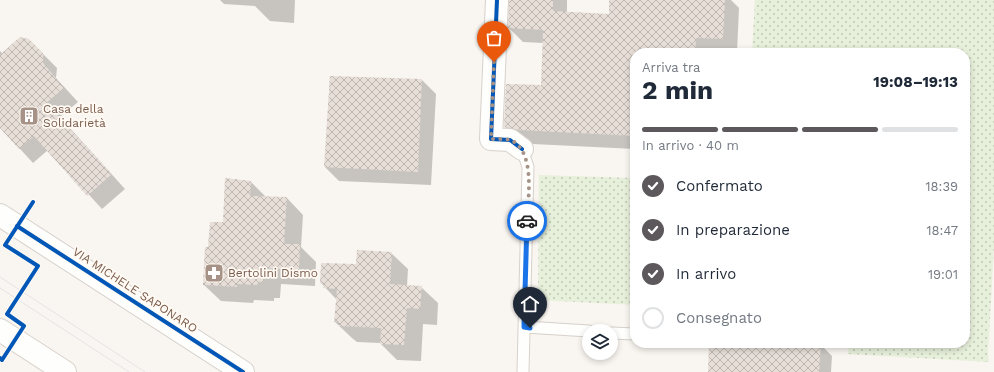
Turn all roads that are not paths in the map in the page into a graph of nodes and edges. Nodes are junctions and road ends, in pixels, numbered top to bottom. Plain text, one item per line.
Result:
1 (497, 0) edge
2 (522, 149) joint
3 (0, 215) edge
4 (524, 327) junction
5 (0, 330) edge
6 (582, 331) edge
7 (618, 333) edge
8 (630, 334) edge
9 (65, 372) edge
10 (243, 372) edge
11 (523, 372) edge

1 - 2 street
2 - 4 lane
3 - 10 street, VIA MICHELE SAPONARO
4 - 6 lane
4 - 11 lane
5 - 9 street
7 - 8 lane

